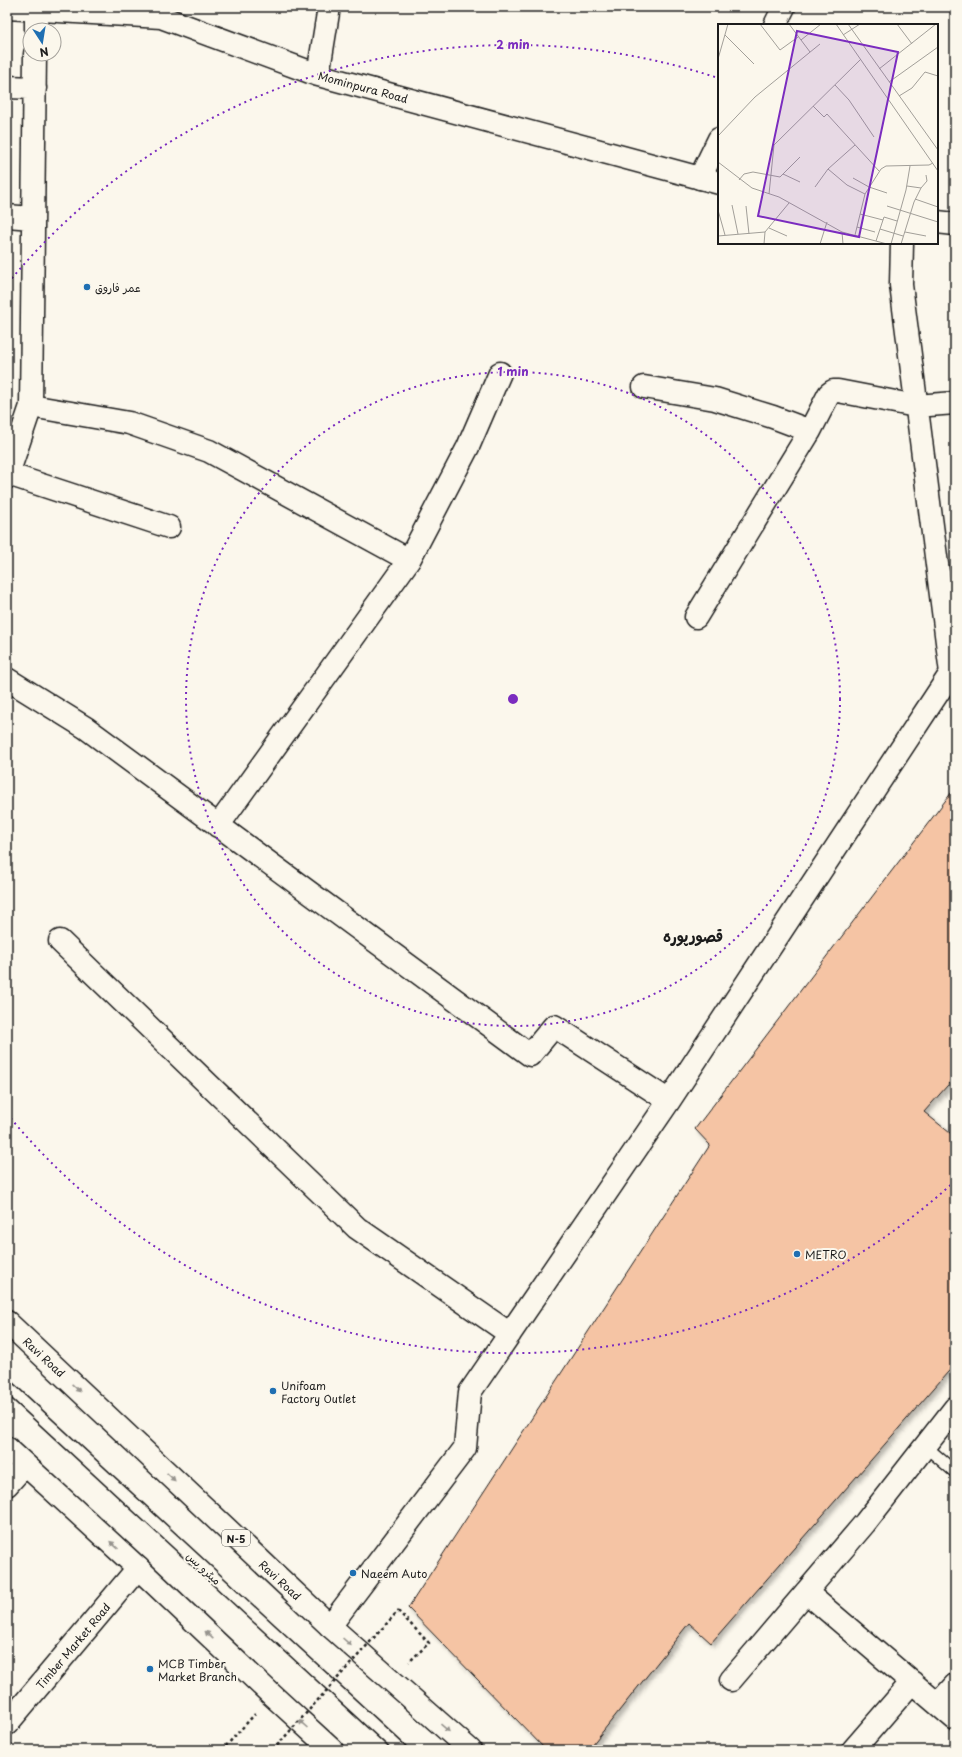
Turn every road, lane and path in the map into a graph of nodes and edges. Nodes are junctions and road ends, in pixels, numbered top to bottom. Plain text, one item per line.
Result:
1 (329, 7) edge
2 (784, 7) edge
3 (7, 8) edge
4 (160, 12) edge
5 (36, 20) edge
6 (776, 24) edge
7 (35, 62) edge
8 (318, 75) junction
9 (7, 87) edge
10 (35, 88) junction
11 (718, 144) edge
12 (710, 180) edge
13 (7, 216) edge
14 (32, 218) junction
15 (938, 222) edge
16 (955, 224) edge
17 (902, 244) edge
18 (500, 373) dead end
19 (644, 386) dead end
20 (955, 403) edge
21 (31, 406) junction
22 (916, 406) junction
23 (810, 431) junction
24 (7, 476) edge
25 (169, 527) dead end
26 (409, 560) junction
27 (696, 618) dead end
28 (7, 679) edge
29 (218, 826) junction
30 (60, 941) dead end
31 (669, 1101) junction
32 (7, 1322) edge
33 (510, 1334) junction
34 (7, 1386) edge
35 (955, 1408) edge
36 (925, 1446) junction
37 (7, 1448) edge
38 (25, 1465) junction
39 (955, 1472) edge
40 (7, 1485) edge
41 (138, 1568) junction
42 (806, 1592) junction
43 (330, 1626) junction
44 (429, 1643) dead end
45 (731, 1680) dead end
46 (912, 1682) junction
47 (955, 1685) edge
48 (272, 1695) junction
49 (938, 1704) junction
50 (955, 1719) edge
51 (7, 1724) edge
52 (229, 1750) edge
53 (273, 1750) edge
54 (332, 1750) edge
55 (401, 1750) edge
56 (470, 1750) edge
57 (853, 1750) edge

1 - 8 street
2 - 6 street
3 - 5 street, Mominpura Road
4 - 5 street, Mominpura Road
4 - 8 street, Mominpura Road
7 - 10 street
8 - 12 street, Mominpura Road
9 - 10 street
10 - 14 street
11 - 12 street
13 - 14 street
14 - 21 street
15 - 16 street
17 - 22 street
18 - 26 street
19 - 23 street
20 - 22 street
21 - 24 street
21 - 26 street
22 - 23 street
22 - 31 street
23 - 27 street
24 - 25 street
26 - 29 street
28 - 29 street
29 - 31 street
30 - 33 street
31 - 33 street
32 -> 43 street, Ravi Road / N-5
33 - 43 street
34 - 55 lane, میٹرو بس
35 - 36 street
36 - 39 lane
36 - 42 street
37 - 38 street
38 - 40 street
41 -> 38 street
48 -> 41 street
41 - 51 street, Timber Market Road
42 - 45 street
42 - 46 street
43 -> 56 street, Ravi Road / N-5
44 - 53 path, bridge
46 - 49 street
46 - 57 street
47 - 49 street
48 - 52 path
54 -> 48 street
49 - 50 street

